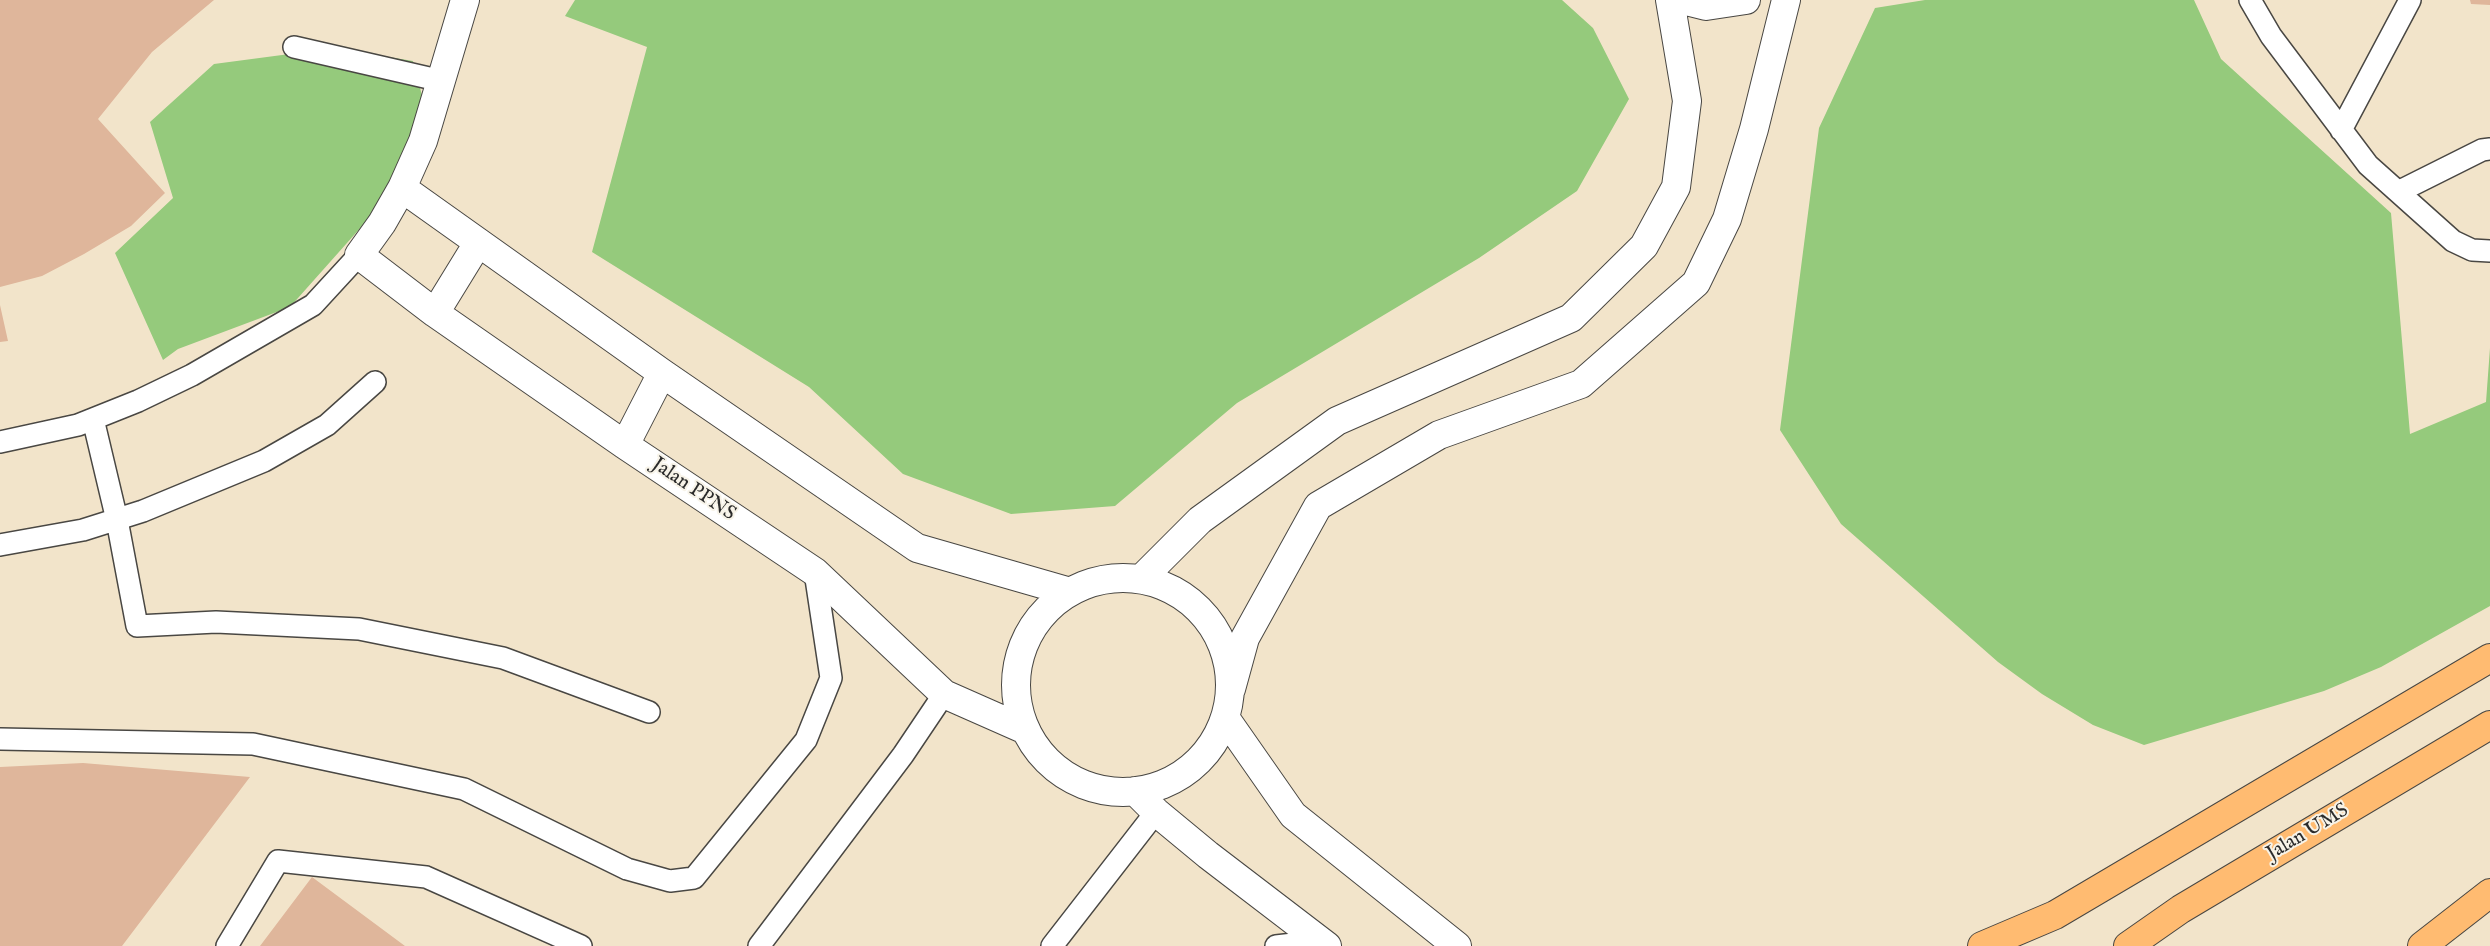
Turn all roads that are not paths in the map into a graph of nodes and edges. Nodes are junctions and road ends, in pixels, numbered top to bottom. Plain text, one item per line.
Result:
1 (465, 0) edge
2 (1670, 0) edge
3 (1682, 0) edge
4 (1746, 0) edge
5 (1786, 0) edge
6 (2250, 0) edge
7 (2410, 0) edge
8 (294, 47) dead end
9 (442, 82) junction
10 (2341, 130) junction
11 (2490, 149) edge
12 (402, 188) junction
13 (2400, 191) junction
14 (478, 243) junction
15 (2490, 251) edge
16 (358, 255) junction
17 (435, 313) junction
18 (662, 373) junction
19 (375, 382) dead end
20 (93, 419) junction
21 (0, 442) edge
22 (625, 445) junction
23 (117, 520) junction
24 (0, 545) edge
25 (815, 572) junction
26 (1141, 579) junction
27 (1070, 592) junction
28 (2490, 658) edge
29 (1231, 689) junction
30 (944, 694) junction
31 (648, 712) dead end
32 (1226, 719) junction
33 (2490, 725) edge
34 (1021, 728) junction
35 (0, 739) edge
36 (1135, 791) junction
37 (1156, 812) junction
38 (2490, 893) edge
39 (1324, 943) edge
40 (227, 946) edge
41 (581, 946) edge
42 (759, 946) edge
43 (1052, 946) edge
44 (1276, 946) edge
45 (1457, 946) edge
46 (1982, 946) edge
47 (2128, 946) edge
48 (2422, 946) edge

1 - 9 street
2 - 26 street
3 - 4 street
5 - 29 street
6 - 10 lane
7 - 10 lane
8 - 9 lane
9 - 12 street
10 - 13 lane
11 - 13 lane
12 - 14 street
12 - 16 street
13 - 15 lane
14 - 17 street
14 - 18 street
16 - 17 street, Jalan PPNS
16 - 20 lane
17 - 22 street, Jalan PPNS
18 - 22 street
18 - 27 street
19 - 23 lane
20 - 21 lane
20 - 23 lane
22 - 25 street, Jalan PPNS
23 - 24 lane
23 - 31 lane
25 - 30 street, Jalan PPNS
25 - 35 lane
26 - 27 street
26 - 29 street
27 - 34 street
28 - 46 highway
29 - 32 street
30 - 34 street, Jalan PPNS
30 - 42 lane
32 - 36 street
32 - 45 street
33 - 47 highway, Jalan UMS
34 - 36 street
36 - 37 street
37 - 39 street
37 - 43 lane
38 - 48 highway
39 - 44 lane
40 - 41 lane

